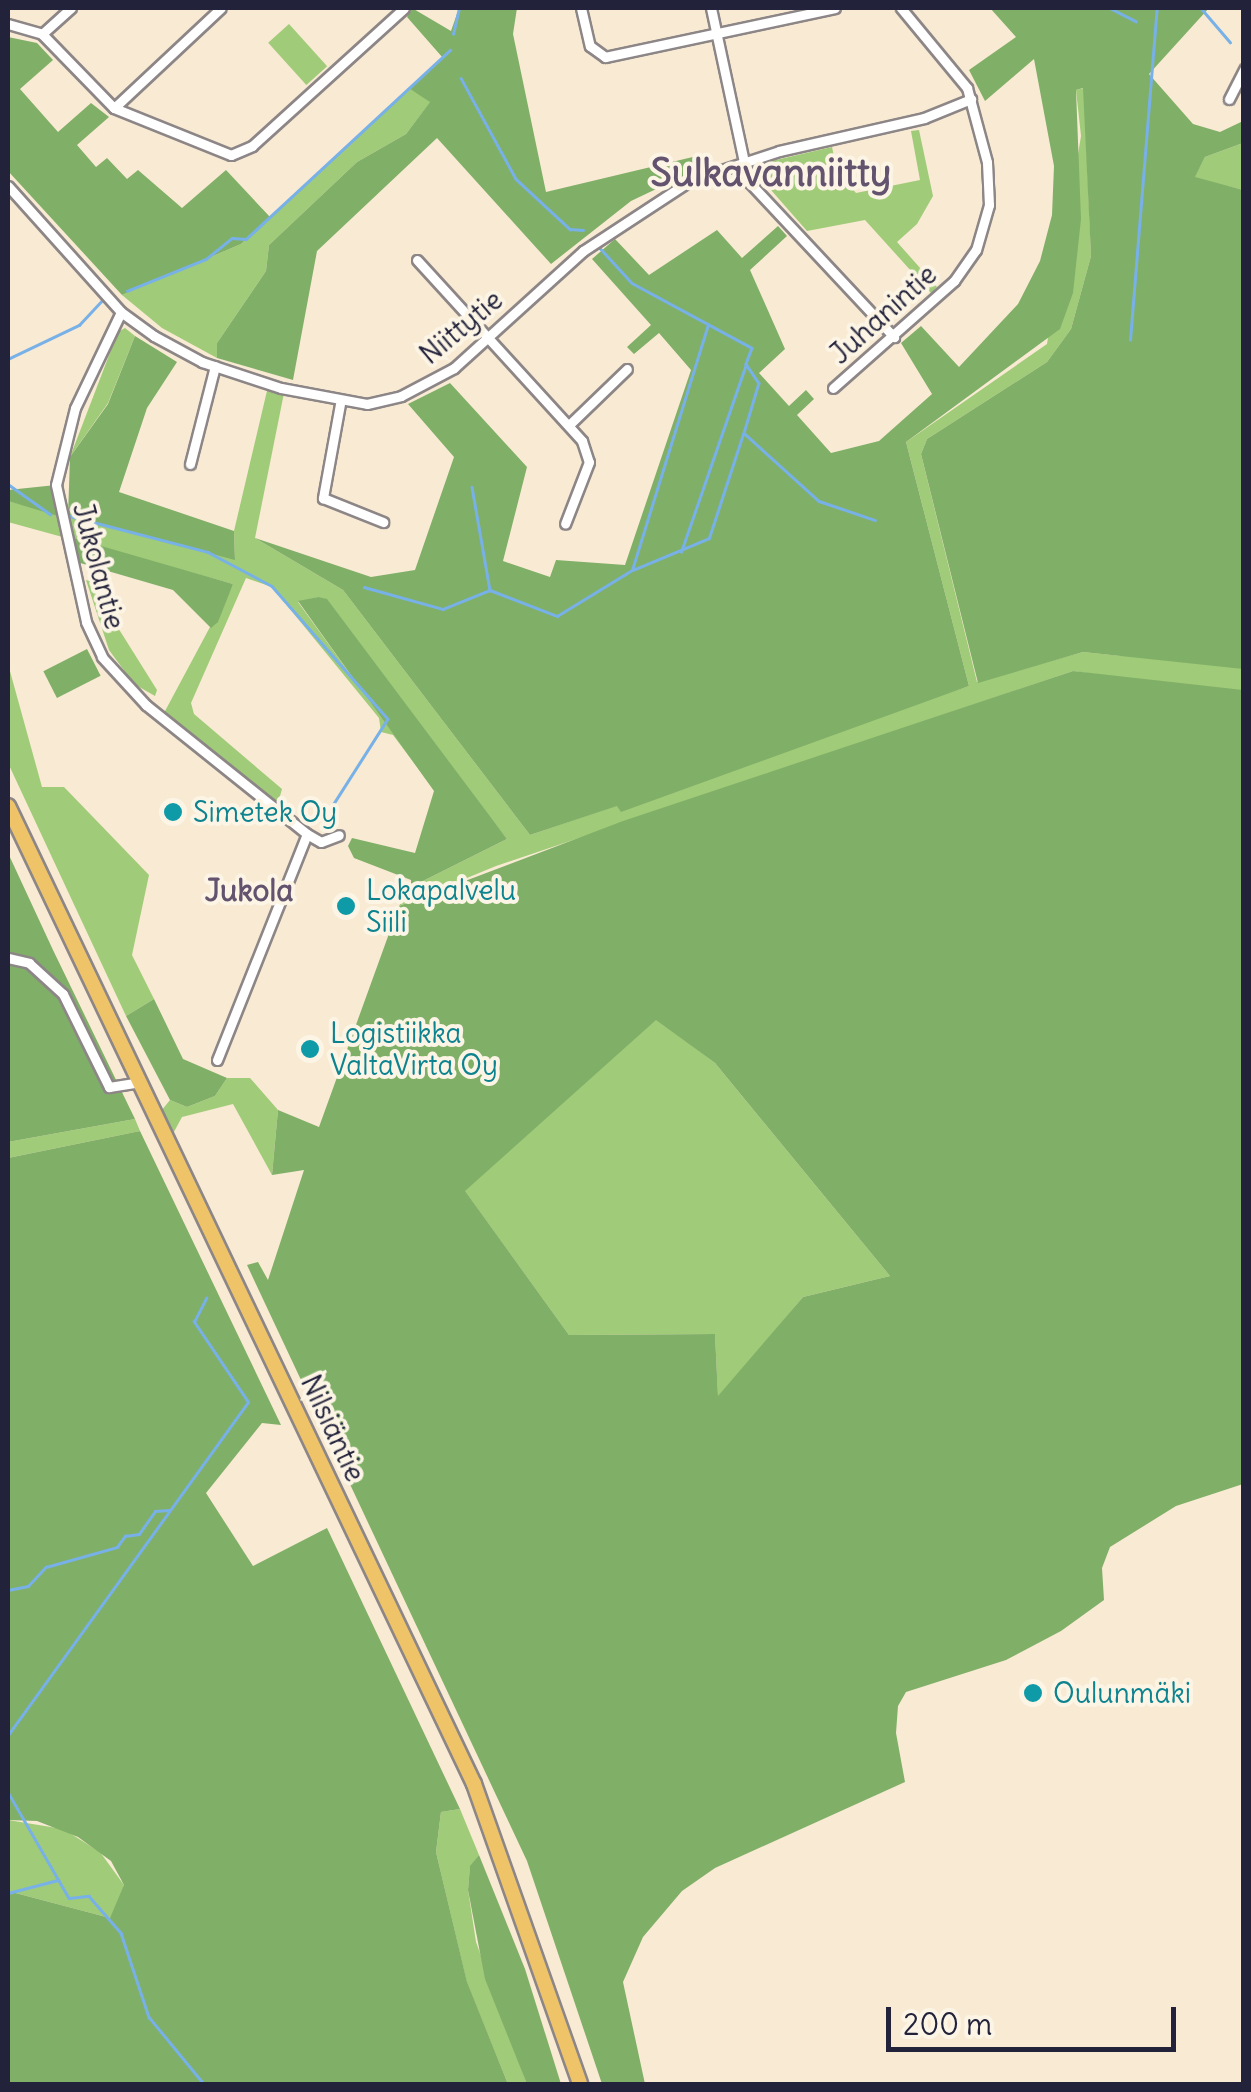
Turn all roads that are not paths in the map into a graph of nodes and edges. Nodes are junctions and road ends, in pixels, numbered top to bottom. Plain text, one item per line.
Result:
1 (71, 8) edge
2 (221, 8) edge
3 (404, 8) edge
4 (581, 8) edge
5 (711, 8) edge
6 (834, 8) edge
7 (901, 8) edge
8 (8, 24) edge
9 (716, 32) junction
10 (42, 34) junction
11 (1244, 69) edge
12 (970, 99) junction
13 (1228, 99) dead end
14 (114, 108) junction
15 (741, 162) junction
16 (8, 186) edge
17 (417, 260) dead end
18 (121, 312) junction
19 (488, 336) junction
20 (894, 337) junction
21 (215, 366) junction
22 (627, 369) dead end
23 (832, 388) dead end
24 (340, 404) junction
25 (570, 424) junction
26 (190, 464) dead end
27 (383, 522) dead end
28 (565, 524) dead end
29 (8, 806) edge
30 (306, 834) junction
31 (339, 835) dead end
32 (8, 958) edge
33 (217, 1060) dead end
34 (140, 1082) junction
35 (580, 2084) edge

1 - 10 street
2 - 14 street
3 - 14 street
4 - 9 street
5 - 9 street
6 - 9 street
7 - 12 street, Juhanintie
8 - 10 street
9 - 15 street
10 - 14 street
11 - 13 street
12 - 15 street, Niittytie
12 - 20 street, Juhanintie
15 - 19 street, Niittytie
15 - 20 street
16 - 18 street, Niittytie
17 - 19 street
18 - 21 street, Niittytie
18 - 30 street, Jukolantie
19 - 24 street, Niittytie
19 - 25 street
20 - 23 street, Juhanintie
21 - 24 street, Niittytie
21 - 26 street
22 - 25 street
24 - 27 street
25 - 28 street
29 - 34 main road, Nilsiäntie
30 - 31 street
30 - 33 street
32 - 34 street
34 - 35 main road, Nilsiäntie

